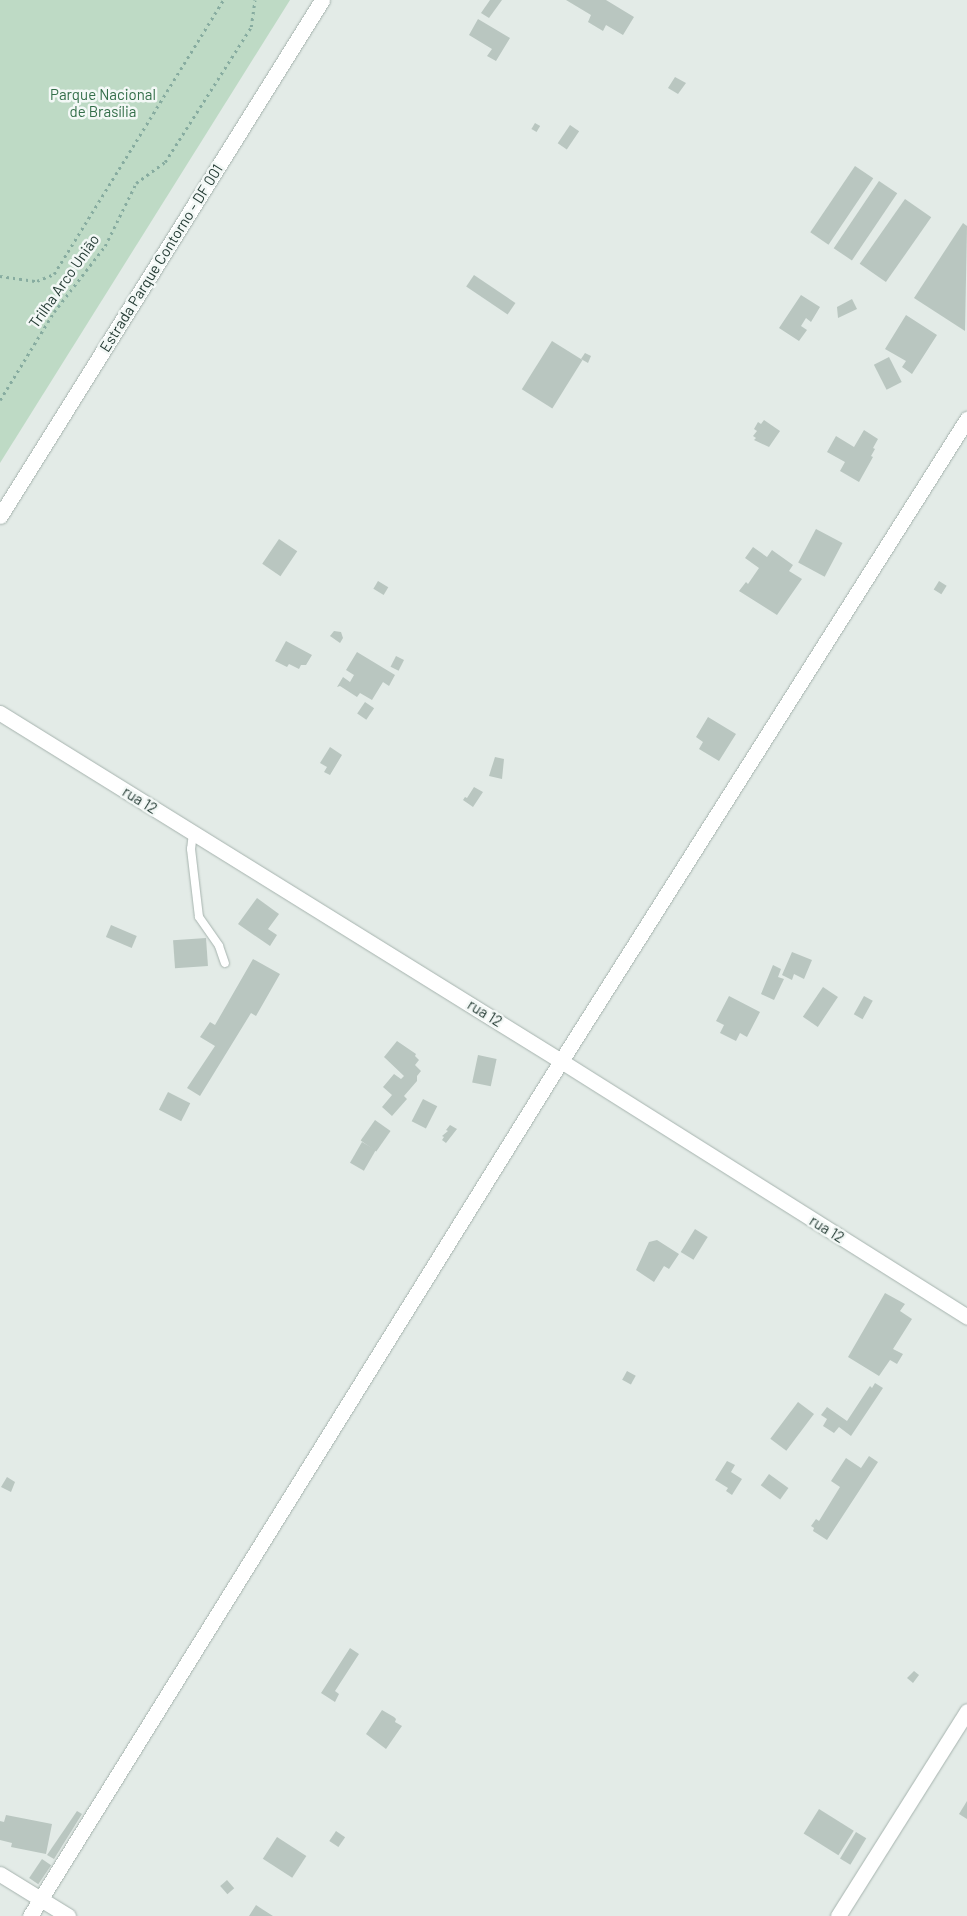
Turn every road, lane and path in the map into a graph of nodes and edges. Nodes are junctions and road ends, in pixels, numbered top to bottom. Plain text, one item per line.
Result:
1 (223, 0) edge
2 (255, 0) edge
3 (322, 0) edge
4 (0, 276) edge
5 (0, 400) edge
6 (967, 420) edge
7 (0, 516) edge
8 (0, 713) edge
9 (193, 833) junction
10 (225, 963) dead end
11 (561, 1060) junction
12 (967, 1317) edge
13 (967, 1710) edge
14 (0, 1874) edge
15 (40, 1899) junction
16 (30, 1916) edge
17 (68, 1916) edge
18 (838, 1916) edge

1 - 4 path
2 - 5 path, Trilha Arco União
3 - 7 street, Estrada Parque Contorno - DF 001
6 - 11 street
8 - 9 street, rua 12
9 - 10 lane
9 - 11 street, rua 12
11 - 12 street, rua 12
11 - 15 street
13 - 18 street
14 - 15 street
15 - 16 street
15 - 17 street

